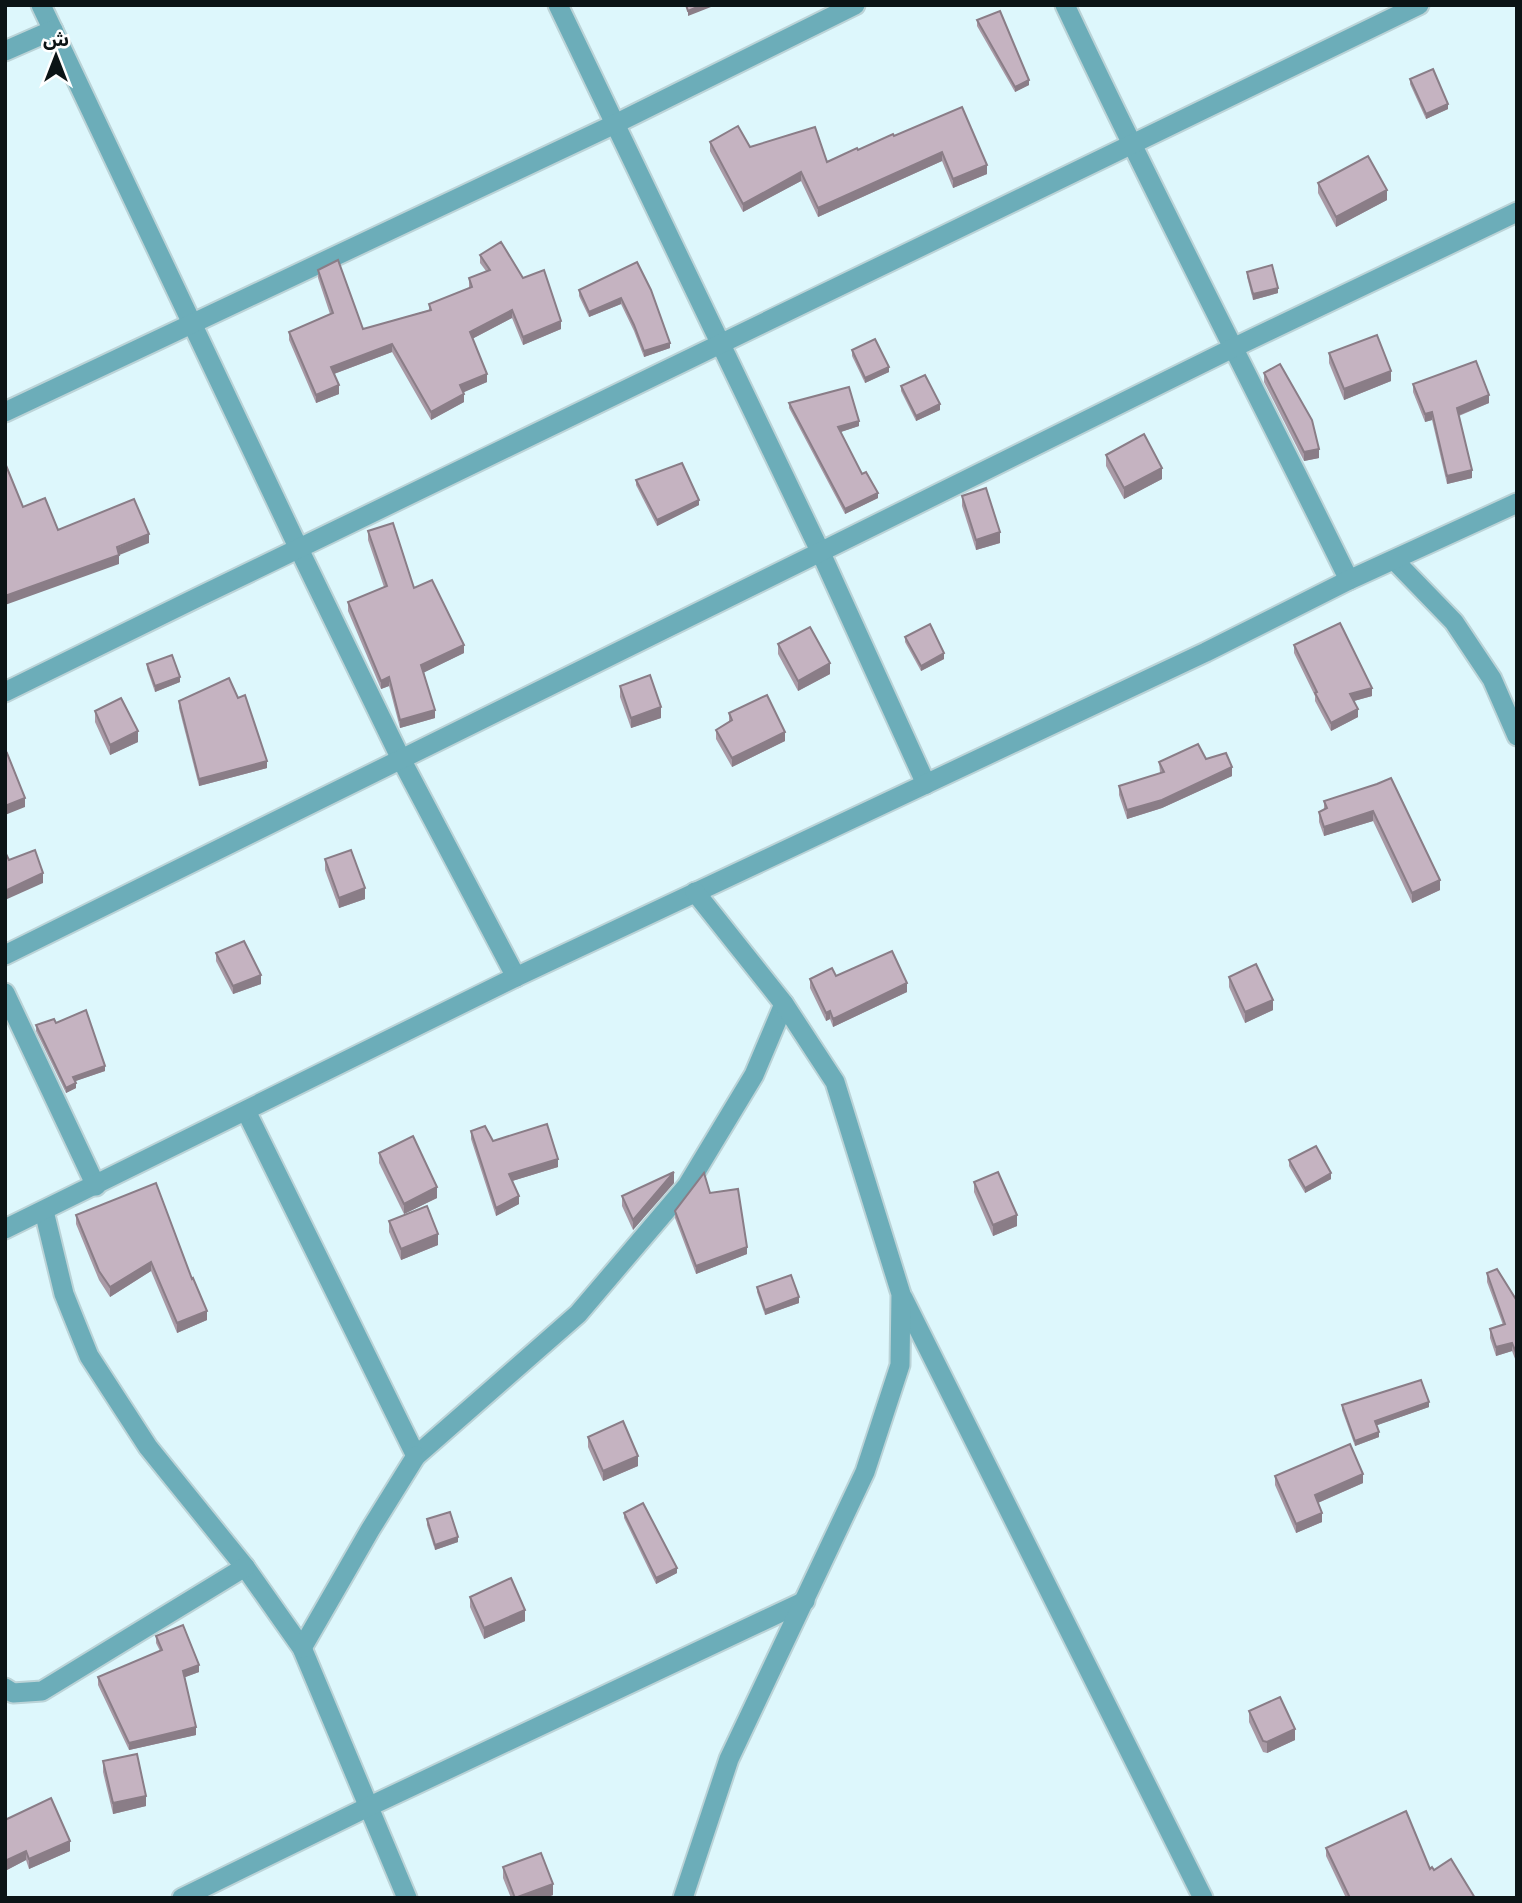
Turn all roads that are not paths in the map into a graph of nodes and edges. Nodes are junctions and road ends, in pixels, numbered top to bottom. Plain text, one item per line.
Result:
1 (41, 5) edge
2 (558, 5) edge
3 (855, 5) edge
4 (1065, 5) edge
5 (1419, 5) edge
6 (52, 30) junction
7 (5, 51) edge
8 (615, 124) junction
9 (1131, 146) junction
10 (1517, 212) edge
11 (192, 323) junction
12 (722, 345) junction
13 (1234, 347) junction
14 (5, 412) edge
15 (1517, 503) edge
16 (298, 547) junction
17 (820, 551) junction
18 (1394, 560) junction
19 (1349, 580) junction
20 (5, 692) edge
21 (1517, 736) edge
22 (401, 759) junction
23 (926, 784) junction
24 (695, 892) junction
25 (5, 955) edge
26 (516, 976) junction
27 (5, 993) edge
28 (784, 1004) junction
29 (246, 1111) junction
30 (96, 1186) junction
31 (44, 1210) junction
32 (5, 1229) edge
33 (901, 1294) junction
34 (416, 1456) junction
35 (245, 1567) junction
36 (805, 1601) junction
37 (302, 1648) junction
38 (5, 1688) edge
39 (42, 1691) junction
40 (5, 1708) edge
41 (368, 1807) junction
42 (181, 1898) edge
43 (407, 1898) edge
44 (683, 1898) edge
45 (1202, 1898) edge

1 - 6 street
2 - 8 street
3 - 8 street
4 - 9 street
5 - 9 street
6 - 7 street
6 - 11 street
8 - 11 street
8 - 12 street
9 - 12 street
9 - 13 street
10 - 13 street
11 - 14 street
11 - 16 street
12 - 16 street
12 - 17 street
13 - 17 street
13 - 19 street
15 - 18 street
16 - 20 street
16 - 22 street
17 - 22 street
17 - 23 street
18 - 19 street
18 - 21 street
19 - 23 street
22 - 25 street
22 - 26 street
23 - 24 street
24 - 26 street
24 - 28 street
26 - 29 street
27 - 30 street
28 - 33 street
28 - 34 street
29 - 30 street
29 - 34 street
30 - 31 street
31 - 32 street
31 - 35 street
33 - 36 street
33 - 45 street
34 - 37 street
35 - 37 street
35 - 39 street
36 - 41 street
36 - 44 street
37 - 41 street
38 - 39 street
39 - 40 street
41 - 42 street
41 - 43 street

